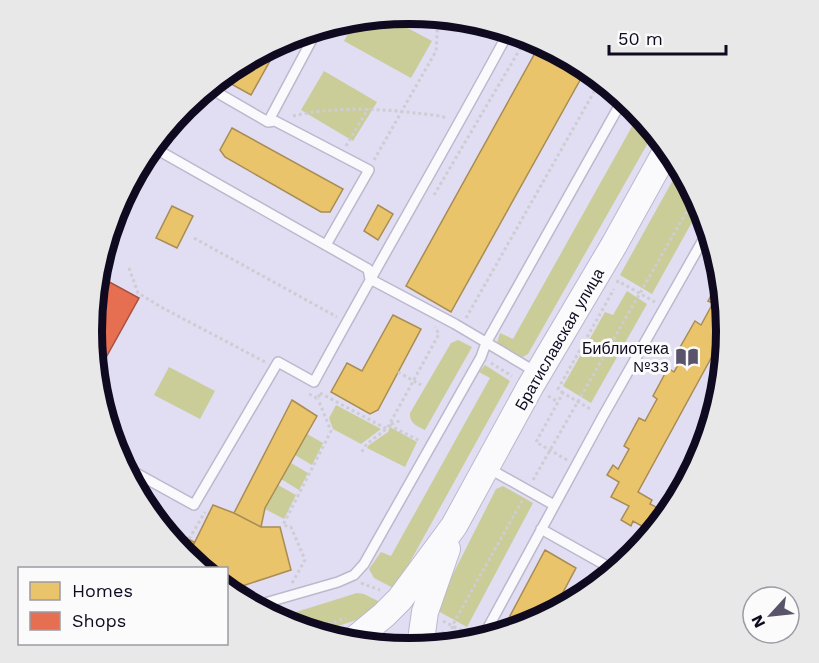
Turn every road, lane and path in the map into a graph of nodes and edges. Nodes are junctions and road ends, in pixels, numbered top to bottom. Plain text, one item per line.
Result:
1 (438, 26) edge
2 (505, 39) edge
3 (312, 40) edge
4 (522, 45) edge
5 (596, 88) edge
6 (217, 92) edge
7 (619, 106) edge
8 (368, 109) junction
9 (402, 111) junction
10 (271, 122) junction
11 (460, 122) junction
12 (161, 152) edge
13 (341, 155) junction
14 (663, 157) edge
15 (369, 170) junction
16 (430, 202) dead end
17 (690, 206) edge
18 (194, 238) dead end
19 (703, 240) edge
20 (326, 245) junction
21 (129, 268) dead end
22 (370, 279) junction
23 (640, 293) junction
24 (664, 307) junction
25 (346, 322) junction
26 (432, 324) dead end
27 (461, 328) junction
28 (486, 343) junction
29 (481, 357) junction
30 (275, 367) junction
31 (398, 372) dead end
32 (538, 373) junction
33 (512, 376) dead end
34 (413, 381) junction
35 (314, 382) junction
36 (421, 385) dead end
37 (320, 393) junction
38 (563, 393) junction
39 (309, 394) dead end
40 (548, 396) dead end
41 (318, 399) junction
42 (577, 401) junction
43 (558, 402) junction
44 (603, 416) junction
45 (402, 420) dead end
46 (389, 425) junction
47 (387, 429) junction
48 (416, 449) dead end
49 (550, 450) junction
50 (362, 452) dead end
51 (577, 465) junction
52 (486, 466) junction
53 (137, 474) edge
54 (527, 490) junction
55 (554, 505) junction
56 (207, 509) dead end
57 (454, 526) junction
58 (540, 529) junction
59 (189, 539) dead end
60 (608, 566) edge
61 (354, 575) junction
62 (301, 581) dead end
63 (382, 591) dead end
64 (253, 593) dead end
65 (250, 594) edge
66 (265, 603) edge
67 (452, 626) junction
68 (487, 629) edge
69 (467, 633) edge
70 (360, 635) edge
71 (453, 635) edge
72 (421, 638) edge

1 - 9 path
2 - 11 lane
3 - 10 lane
4 - 16 path
5 - 27 path
6 - 10 lane
7 - 28 lane
8 - 9 path
8 - 10 path
8 - 13 path
9 - 11 path
9 - 15 path
10 - 13 lane
11 - 22 lane
12 - 20 lane
13 - 15 lane
14 - 32 main road, Братиславская улица
15 - 20 lane
17 - 23 path
18 - 25 path
19 - 24 lane
20 - 22 lane
21 - 30 path
22 - 25 lane
22 - 27 lane
23 - 24 path
23 - 38 path
23 - 42 path
24 - 44 lane
25 - 35 lane
26 - 34 path
27 - 28 lane
28 - 29 lane
28 - 32 lane
29 - 33 path
29 - 61 lane
30 - 35 lane
30 - 53 lane
31 - 34 path
32 - 52 main road, Братиславская улица
34 - 36 path
34 - 46 path
35 - 37 path
37 - 41 path
37 - 47 path
38 - 42 path
38 - 43 path
39 - 41 path
40 - 43 path
41 - 62 path
42 - 44 path
42 - 49 path
43 - 49 path
44 - 51 lane
45 - 46 path
46 - 47 path
46 - 48 path
47 - 50 path
49 - 51 path
49 - 54 path
51 - 55 lane
52 - 54 lane
52 - 57 main road, Братиславская улица
54 - 55 lane
54 - 67 path
55 - 58 lane
56 - 59 path
57 - 70 main road, Братиславская улица
57 - 72 main road, Братиславская улица
58 - 60 lane
58 - 68 lane
61 - 63 path
61 - 66 lane
64 - 65 path
67 - 69 path
67 - 71 path

